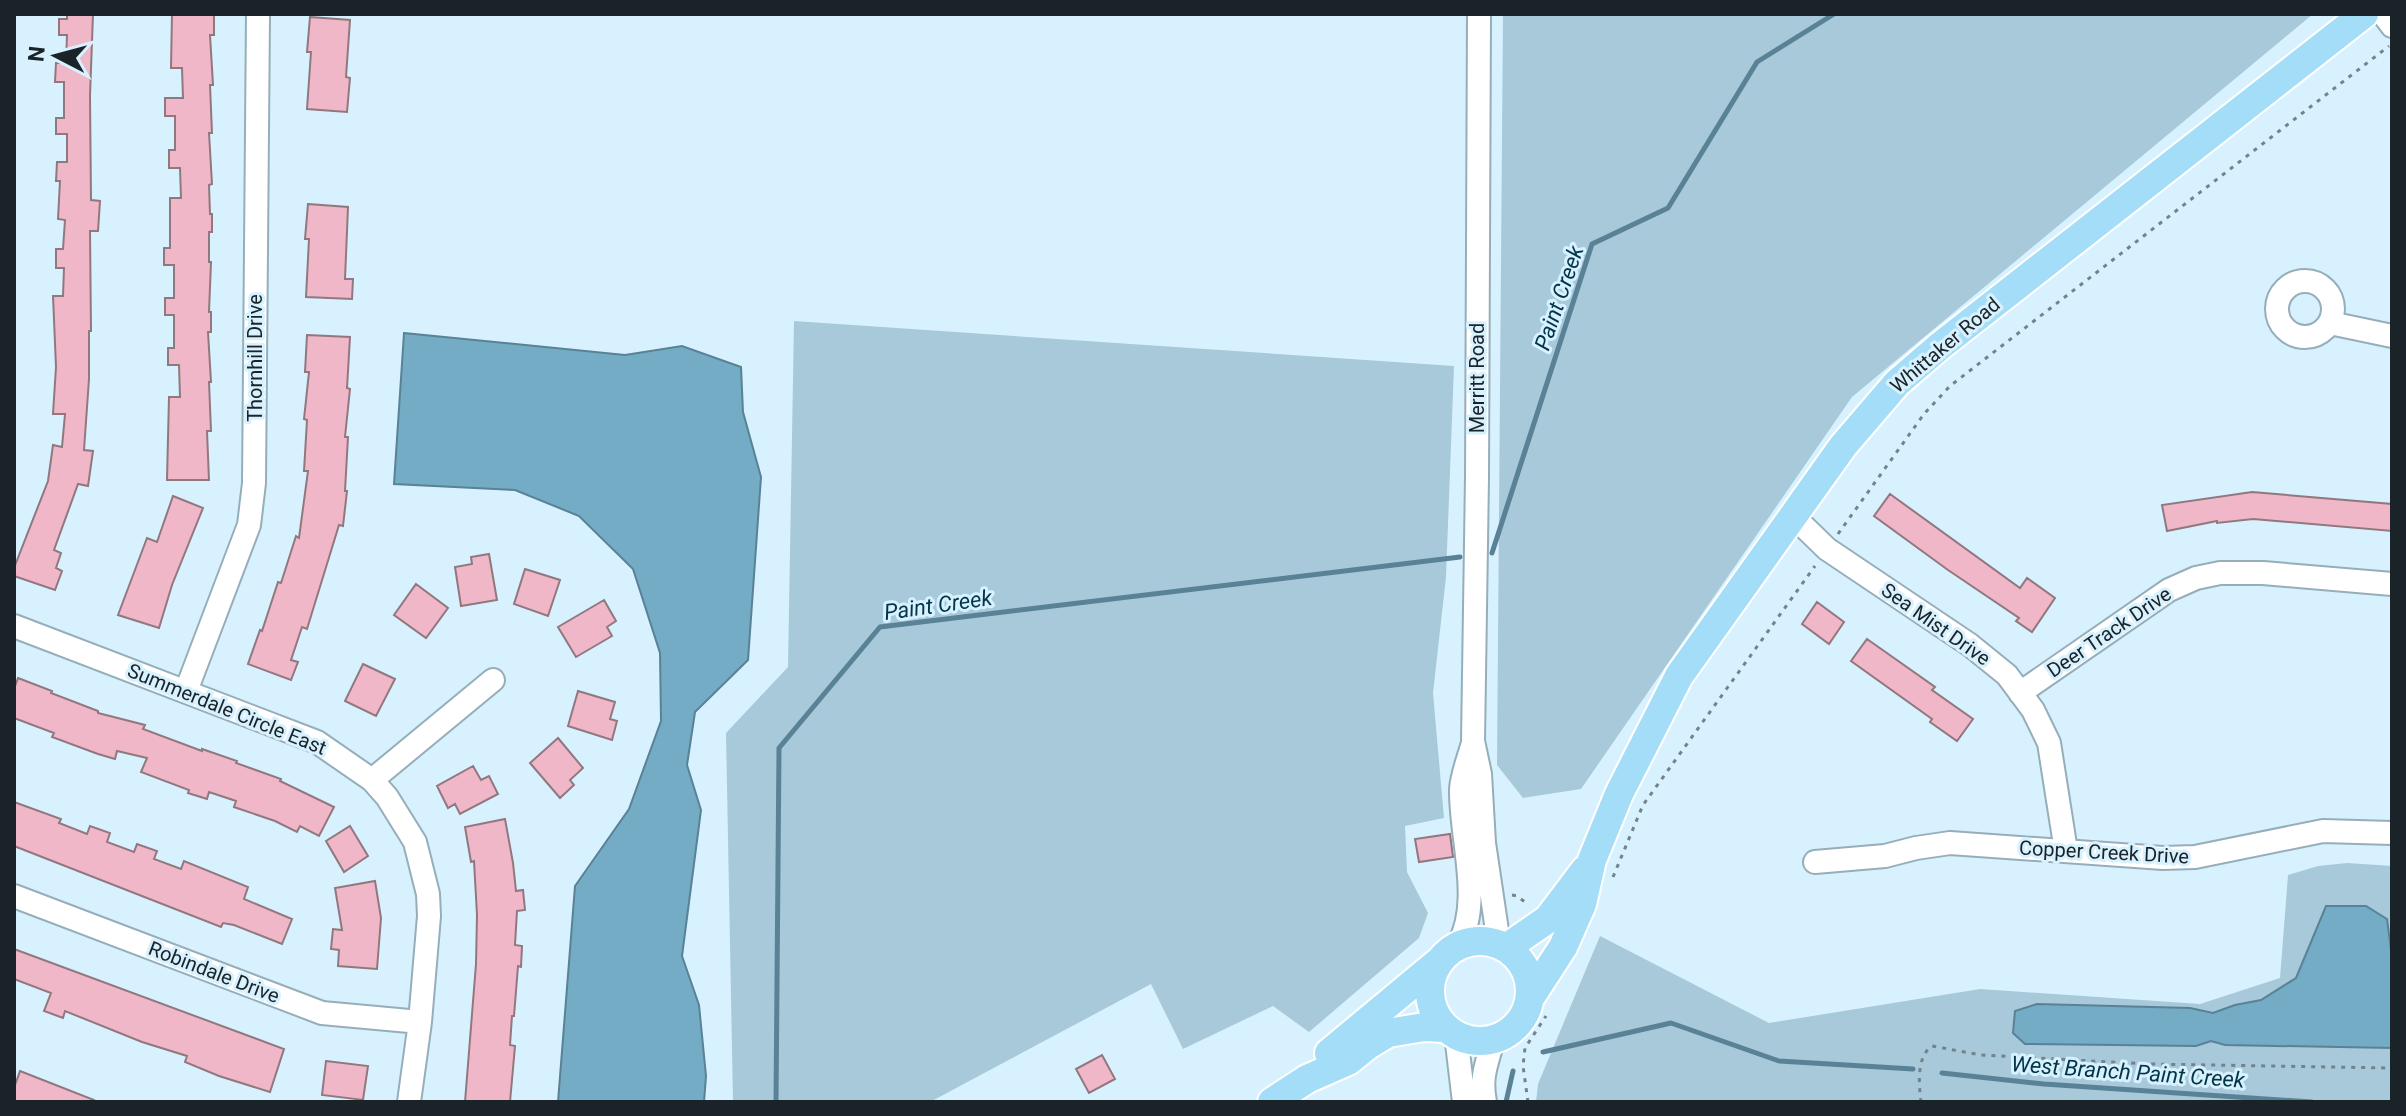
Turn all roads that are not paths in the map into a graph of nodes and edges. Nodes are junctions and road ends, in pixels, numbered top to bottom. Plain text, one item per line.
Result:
1 (258, 14) edge
2 (1479, 14) edge
3 (2364, 14) edge
4 (2383, 14) edge
5 (2392, 26) edge
6 (2330, 323) dead end
7 (2392, 336) edge
8 (1792, 515) junction
9 (2392, 584) edge
10 (14, 626) edge
11 (493, 680) dead end
12 (186, 691) junction
13 (2020, 693) junction
14 (1473, 741) junction
15 (372, 780) junction
16 (2392, 833) edge
17 (2066, 851) junction
18 (1592, 860) junction
19 (1815, 862) dead end
20 (14, 896) edge
21 (1458, 945) junction
22 (1502, 946) junction
23 (1436, 964) junction
24 (1540, 1003) junction
25 (420, 1022) junction
26 (1450, 1032) junction
27 (1493, 1040) junction
28 (1307, 1079) junction
29 (409, 1102) edge
30 (1272, 1102) edge
31 (1464, 1102) edge
32 (1485, 1102) edge

1 - 12 street, Thornhill Drive
2 - 14 street, Merritt Road
3 - 8 main road, Whittaker Road
4 - 5 street
6 - 7 street
8 - 13 street, Sea Mist Drive
8 - 18 main road, Whittaker Road
9 - 13 street, Deer Track Drive
10 - 12 street, Summerdale Circle East
11 - 15 street
12 - 15 street, Summerdale Circle East
13 - 17 street, Sea Mist Drive
14 - 21 street, Merritt Road
14 - 22 street, Merritt Road
15 - 25 street, Summerdale Circle East
16 - 17 street, Copper Creek Drive
17 - 19 street, Copper Creek Drive
18 - 22 main road, Whittaker Road
18 - 24 main road, Whittaker Road
20 - 25 street, Robindale Drive
21 - 22 main road
21 - 23 main road
22 - 24 main road
23 - 26 main road
23 - 28 main road
24 - 27 main road
25 - 29 street, Summerdale Circle East
26 - 27 main road
26 - 28 main road
26 - 31 street
27 - 32 street
28 - 30 main road

